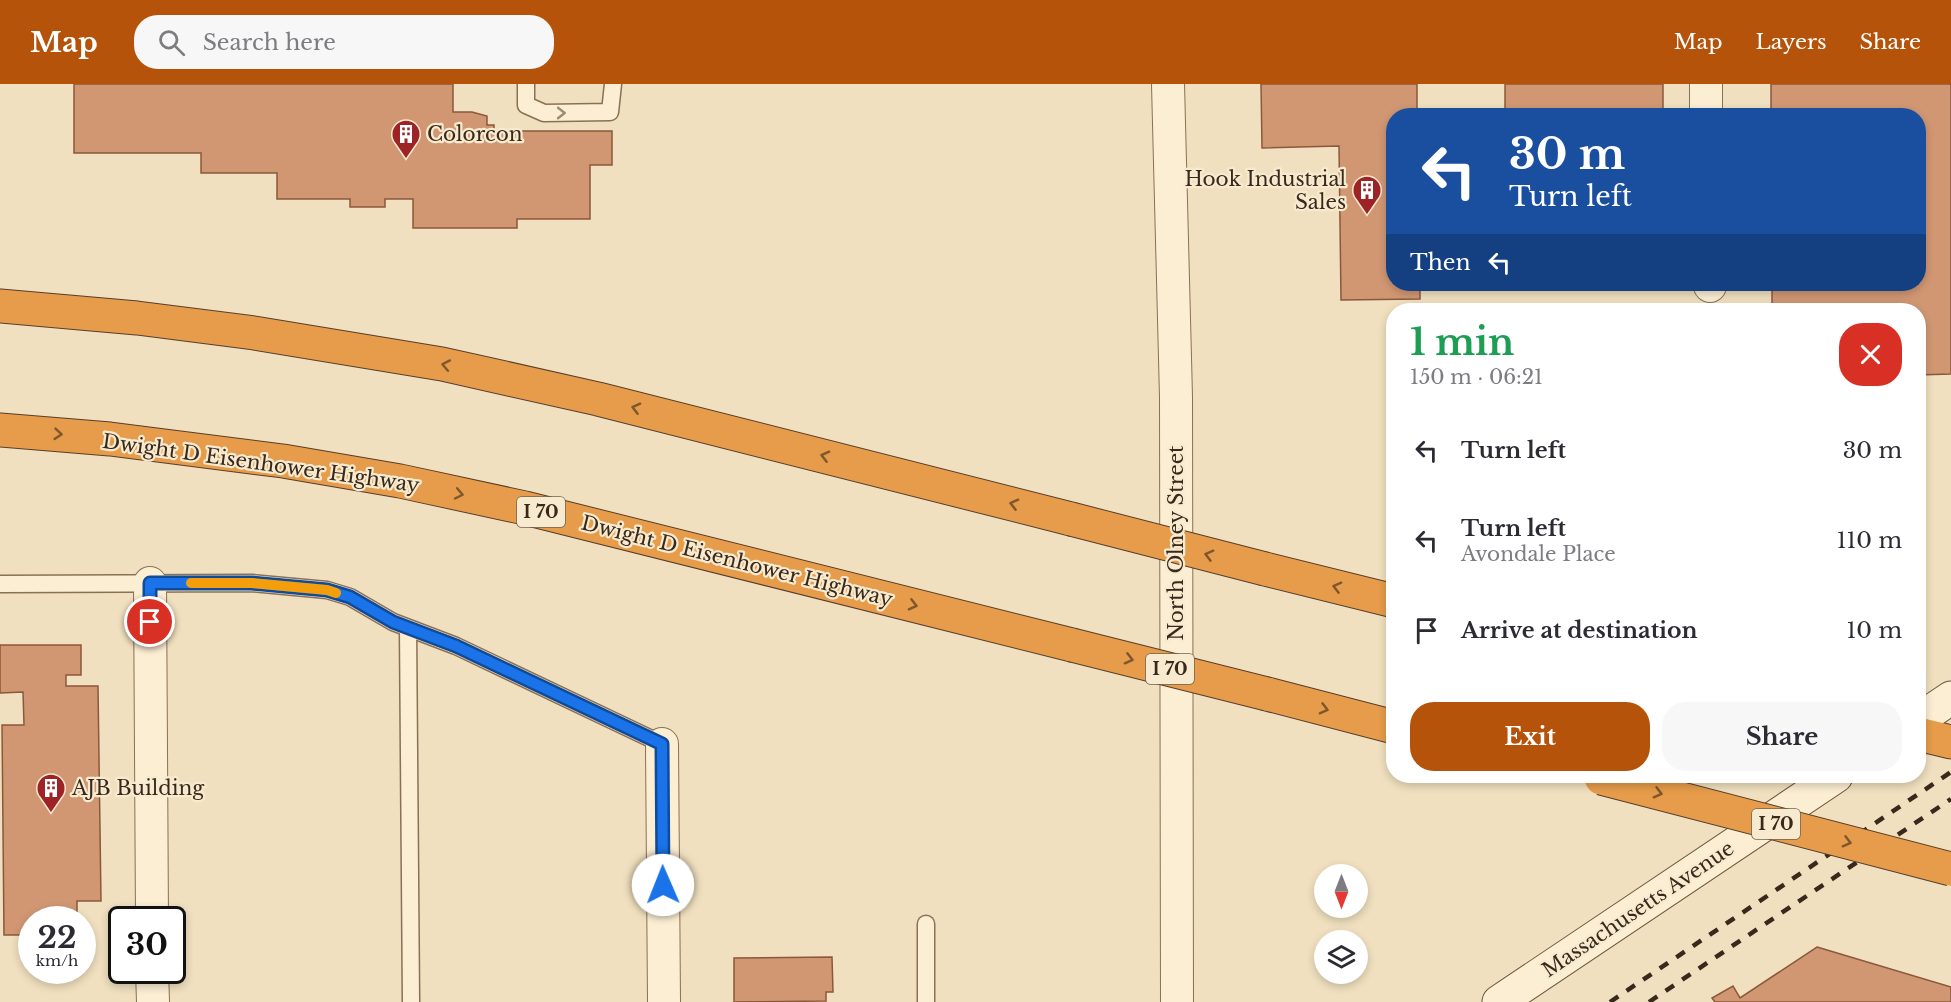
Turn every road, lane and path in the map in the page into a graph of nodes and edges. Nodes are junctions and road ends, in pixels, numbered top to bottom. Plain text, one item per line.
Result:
1 (526, 84) edge
2 (613, 84) edge
3 (1168, 84) edge
4 (1706, 84) edge
5 (1706, 108) edge
6 (0, 306) edge
7 (0, 430) edge
8 (150, 583) junction
9 (0, 584) edge
10 (1386, 599) edge
11 (408, 628) junction
12 (1951, 698) edge
13 (1926, 715) edge
14 (1386, 725) edge
15 (1926, 736) edge
16 (1951, 742) edge
17 (662, 744) joint
18 (1619, 783) edge
19 (1826, 783) edge
20 (1951, 869) edge
21 (152, 906) edge
22 (926, 924) dead end
23 (152, 984) edge
24 (153, 1002) edge
25 (411, 1002) edge
26 (664, 1002) edge
27 (926, 1002) edge
28 (1177, 1002) edge
29 (1499, 1002) edge

1 -> 2 lane
3 - 28 street, North Olney Street
4 - 5 street
10 -> 6 highway, bridge
7 -> 14 highway, Dwight D Eisenhower Highway / I 70, bridge
8 - 9 lane
8 - 11 lane
8 - 21 street
11 - 17 lane
11 - 25 lane
12 - 13 street
15 - 16 highway
17 - 26 street
18 -> 20 highway, I 70, bridge
19 - 29 street, Massachusetts Avenue
22 - 27 lane
23 - 24 street

